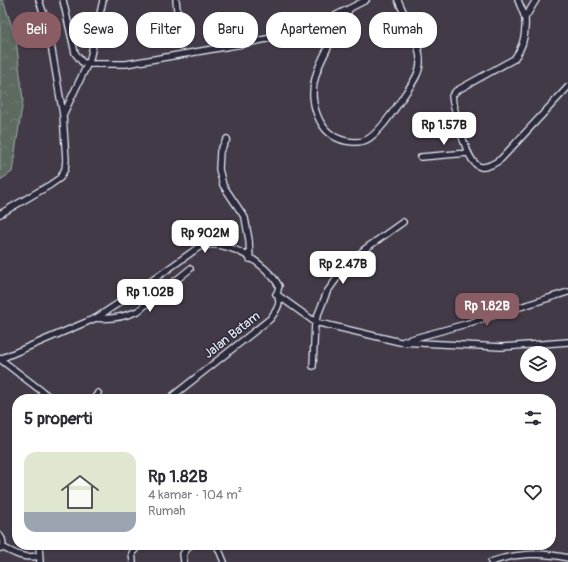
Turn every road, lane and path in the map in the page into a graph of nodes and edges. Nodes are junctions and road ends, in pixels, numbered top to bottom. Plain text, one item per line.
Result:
1 (39, 0) edge
2 (63, 0) edge
3 (104, 0) edge
4 (176, 0) edge
5 (366, 0) edge
6 (398, 0) edge
7 (518, 0) edge
8 (536, 0) edge
9 (349, 10) junction
10 (177, 12) edge
11 (525, 18) junction
12 (87, 64) junction
13 (568, 87) edge
14 (62, 115) junction
15 (227, 139) dead end
16 (468, 153) junction
17 (421, 157) dead end
18 (0, 214) edge
19 (403, 222) dead end
20 (250, 258) junction
21 (190, 269) dead end
22 (568, 292) edge
23 (276, 294) junction
24 (96, 318) junction
25 (315, 322) junction
26 (400, 342) junction
27 (568, 342) edge
28 (0, 359) edge
29 (313, 366) dead end
30 (46, 394) edge
31 (175, 394) edge
32 (0, 536) edge
33 (1, 548) edge
34 (135, 550) edge
35 (186, 550) edge
36 (219, 550) edge
37 (568, 558) edge
38 (39, 559) edge
39 (133, 562) edge
40 (184, 562) edge
41 (224, 562) edge
42 (491, 562) edge

1 - 14 street
2 - 12 street
3 - 12 street
4 - 10 street
5 - 9 street
6 - 9 street
7 - 11 street
8 - 11 street
9 - 12 street
11 - 16 street
12 - 14 street
13 - 16 street
14 - 18 street
15 - 20 street
16 - 17 street
19 - 25 street
20 - 23 street, Jalan Batam
20 - 24 street, Jalan Batam
21 - 24 street
22 - 26 street
23 - 25 street
23 - 31 street, Jalan Batam
24 - 28 street, Jalan Batam
25 - 26 street
25 - 29 street
26 - 27 street
28 - 30 street, Jalan Batam
32 - 33 street
33 - 38 street
34 - 39 street
35 - 40 street
36 - 41 street
37 - 42 street

